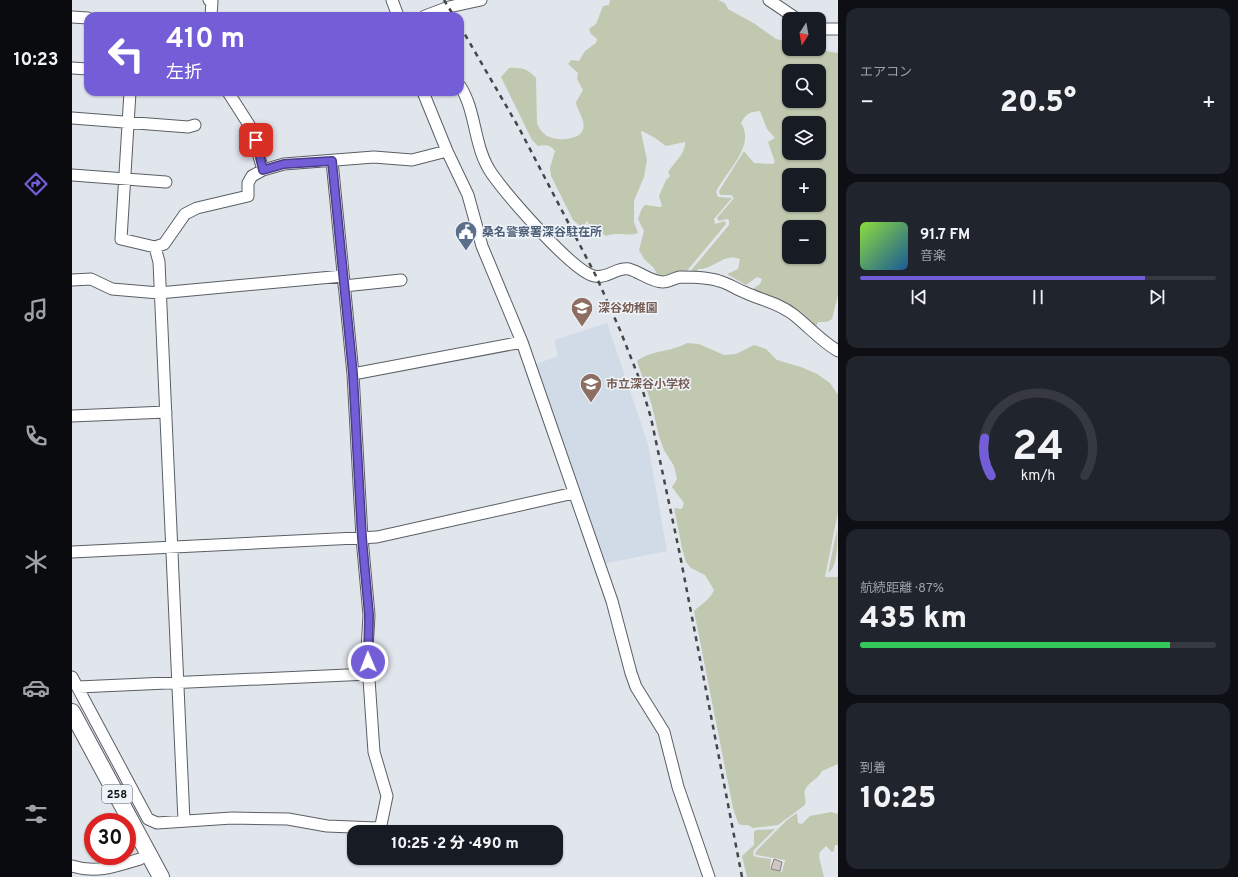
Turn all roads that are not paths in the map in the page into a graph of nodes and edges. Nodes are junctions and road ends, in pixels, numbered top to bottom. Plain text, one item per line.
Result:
1 (209, 0) edge
2 (392, 0) edge
3 (481, 0) edge
4 (769, 0) edge
5 (211, 12) edge
6 (396, 12) edge
7 (437, 12) edge
8 (786, 12) edge
9 (72, 17) edge
10 (84, 18) edge
11 (826, 29) edge
12 (838, 30) edge
13 (72, 68) edge
14 (84, 69) edge
15 (464, 94) edge
16 (130, 96) edge
17 (231, 96) edge
18 (425, 96) edge
19 (72, 118) edge
20 (128, 121) junction
21 (195, 125) dead end
22 (447, 152) junction
23 (332, 161) junction
24 (263, 170) junction
25 (72, 175) edge
26 (125, 179) junction
27 (166, 182) dead end
28 (155, 247) junction
29 (72, 280) edge
30 (401, 280) dead end
31 (344, 281) junction
32 (159, 293) junction
33 (522, 342) junction
34 (838, 351) edge
35 (353, 374) junction
36 (166, 412) junction
37 (72, 416) edge
38 (574, 493) junction
39 (362, 538) junction
40 (172, 548) junction
41 (72, 552) edge
42 (369, 674) junction
43 (72, 677) edge
44 (178, 683) junction
45 (78, 687) junction
46 (72, 712) edge
47 (72, 731) edge
48 (116, 813) edge
49 (184, 821) junction
50 (136, 851) edge
51 (140, 859) junction
52 (72, 866) edge
53 (150, 877) edge
54 (161, 877) edge
55 (709, 877) edge

1 - 5 street
2 - 6 street
3 - 7 street
4 - 8 street
9 - 10 street
11 - 12 street
13 - 14 street
15 - 34 street
16 - 20 street
17 - 24 street
18 - 22 street
19 - 20 street
20 - 21 street
20 - 26 street
22 - 23 street
22 - 33 street
23 - 24 street
23 - 31 street
24 - 28 street
25 - 26 street
26 - 27 street
26 - 28 street
28 - 32 street
29 - 32 street
30 - 31 street
31 - 32 street
31 - 35 street
32 - 36 street
33 - 35 street
33 - 38 street
35 - 39 street
36 - 37 street
36 - 40 street
38 - 39 street
38 - 55 street
39 - 40 street
39 - 42 street
40 - 41 street
40 - 44 street
42 - 44 street
42 - 49 street
43 - 45 street
44 - 45 street
44 - 49 street
45 - 49 street
46 - 54 highway, 258
47 - 48 highway, 258
50 - 51 highway
51 - 52 street
51 - 53 highway

